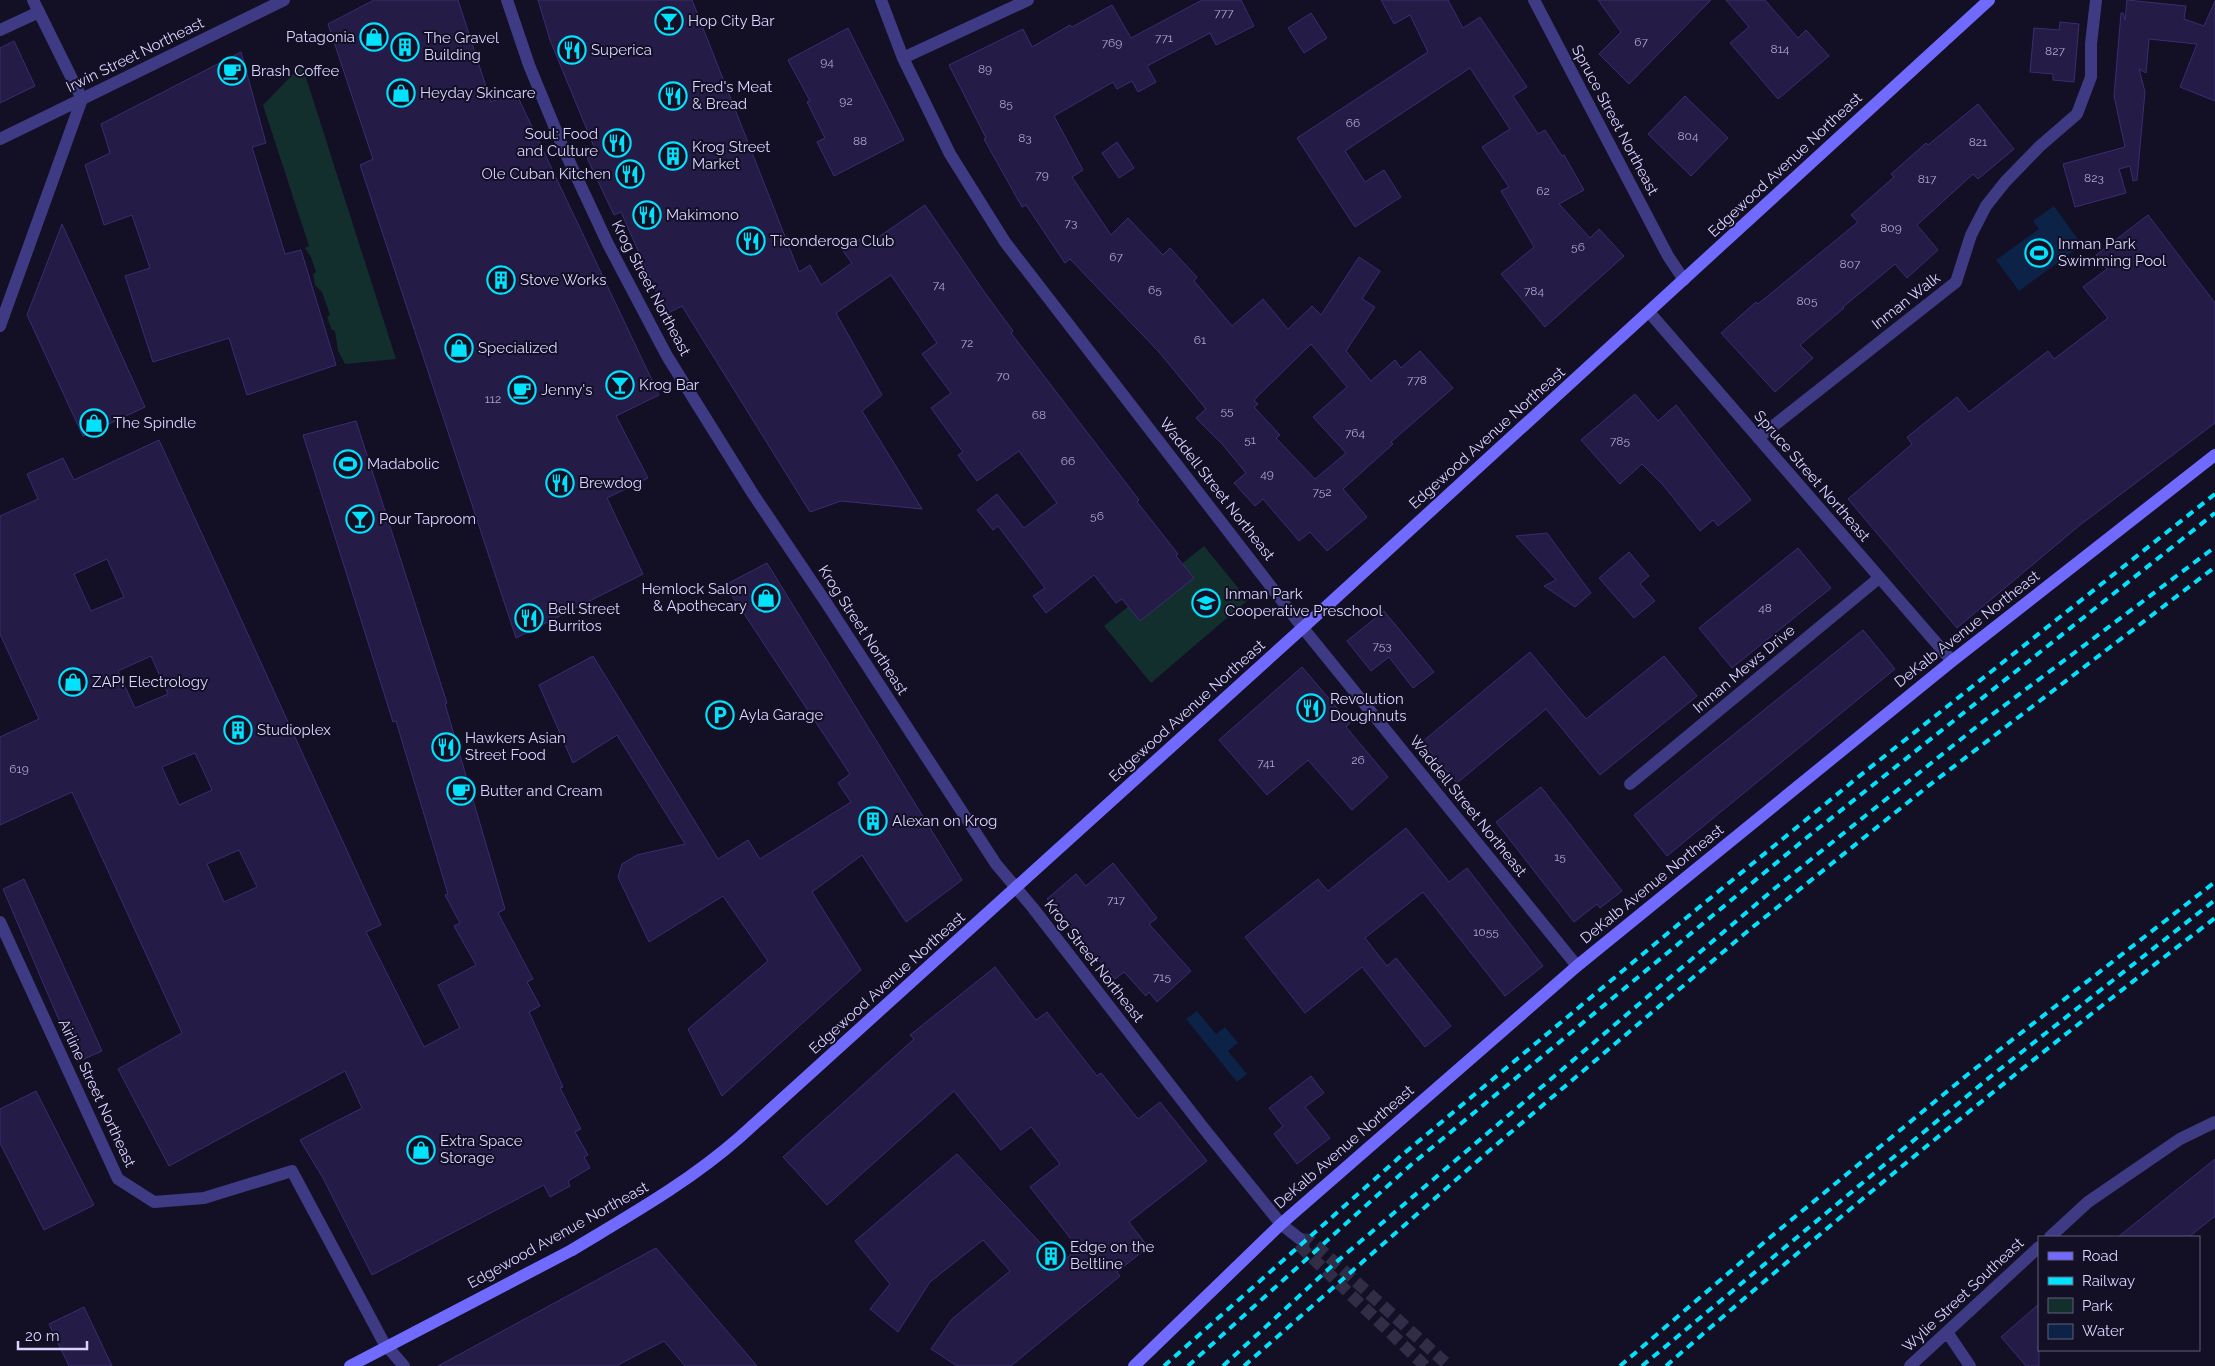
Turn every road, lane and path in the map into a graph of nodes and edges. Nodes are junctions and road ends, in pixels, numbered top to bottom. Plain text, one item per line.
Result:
1 (284, 0) edge
2 (507, 0) edge
3 (881, 0) edge
4 (1028, 0) edge
5 (1534, 0) edge
6 (1989, 0) edge
7 (2096, 0) edge
8 (36, 6) edge
9 (0, 30) edge
10 (903, 58) junction
11 (82, 99) junction
12 (0, 139) edge
13 (1684, 280) junction
14 (1649, 312) junction
15 (0, 326) edge
16 (1758, 438) junction
17 (2215, 455) edge
18 (1879, 578) junction
19 (1303, 628) junction
20 (1952, 662) junction
21 (1630, 784) dead end
22 (1015, 887) junction
23 (1, 925) edge
24 (1577, 966) junction
25 (2215, 1122) edge
26 (1281, 1224) junction
27 (2051, 1236) edge
28 (1300, 1239) dead end
29 (2038, 1248) edge
30 (1947, 1332) junction
31 (350, 1366) edge
32 (404, 1366) edge
33 (1134, 1366) edge
34 (1910, 1366) edge
35 (1970, 1366) edge

1 - 11 street, Irwin Street Northeast
2 - 22 street, Krog Street Northeast
3 - 10 street, Waddell Street Northeast
4 - 10 street
5 - 13 street, Spruce Street Northeast
6 - 13 main road, Edgewood Avenue Northeast
7 - 16 street, Inman Walk
8 - 9 street
8 - 11 street
10 - 19 street, Waddell Street Northeast
11 - 12 street, Irwin Street Northeast
11 - 15 street
13 - 14 main road, Edgewood Avenue Northeast
14 - 16 street, Spruce Street Northeast
14 - 19 main road, Edgewood Avenue Northeast
16 - 18 street, Spruce Street Northeast
17 - 20 main road, DeKalb Avenue Northeast
18 - 20 street, Spruce Street Northeast
18 - 21 street, Inman Mews Drive
19 - 22 main road, Edgewood Avenue Northeast
19 - 24 street, Waddell Street Northeast
20 - 24 main road, DeKalb Avenue Northeast
22 - 26 street, Krog Street Northeast
22 - 31 main road, Edgewood Avenue Northeast, bridge
23 - 32 street, Airline Street Northeast
24 - 26 main road, DeKalb Avenue Northeast
25 - 27 street
26 - 28 street, Krog Street Northeast
26 - 33 main road, DeKalb Avenue Northeast
29 - 30 street, Wylie Street Southeast
30 - 34 street, Wylie Street Southeast
30 - 35 street

